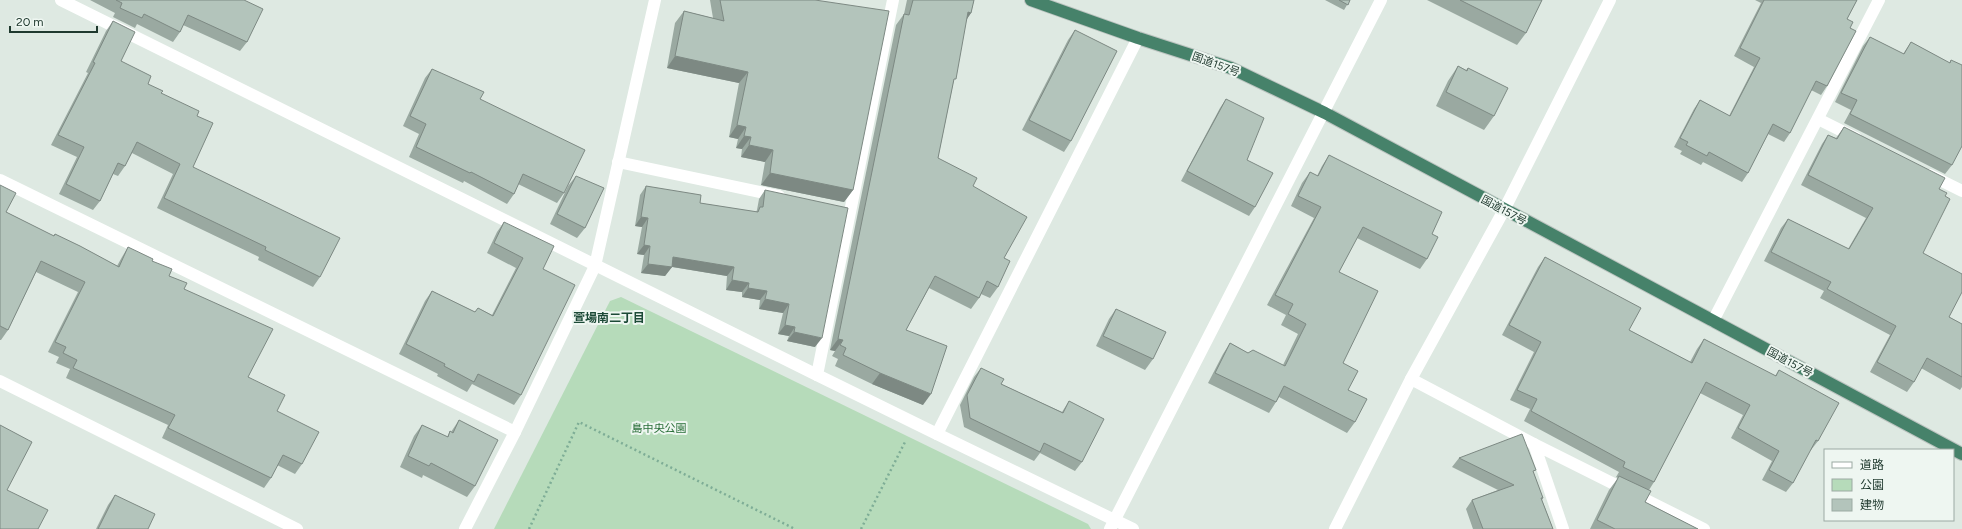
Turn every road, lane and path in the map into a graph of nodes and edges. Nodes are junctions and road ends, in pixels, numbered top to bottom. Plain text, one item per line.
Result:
1 (61, 0) edge
2 (655, 0) edge
3 (893, 0) edge
4 (1032, 0) edge
5 (1381, 0) edge
6 (1610, 0) edge
7 (1879, 0) edge
8 (1138, 38) junction
9 (1325, 113) junction
10 (1818, 119) junction
11 (1866, 143) edge
12 (618, 162) junction
13 (1921, 171) edge
14 (0, 180) edge
15 (1962, 191) edge
16 (788, 198) edge
17 (835, 208) edge
18 (1504, 210) junction
19 (850, 211) junction
20 (595, 266) junction
21 (1713, 321) junction
22 (818, 375) junction
23 (1411, 378) junction
24 (0, 381) edge
25 (915, 422) junction
26 (515, 432) junction
27 (937, 434) junction
28 (1534, 444) junction
29 (1953, 449) edge
30 (1112, 524) edge
31 (297, 529) edge
32 (465, 529) edge
33 (529, 529) edge
34 (796, 529) edge
35 (861, 529) edge
36 (1133, 529) edge
37 (1335, 529) edge
38 (1563, 529) edge
39 (1704, 529) edge

1 - 20 street
2 - 12 street
3 - 19 street
4 - 8 highway, 国道157号
5 - 9 street
6 - 18 street
7 - 10 street
8 - 9 highway, 国道157号
8 - 27 street
9 - 18 highway, 国道157号
9 - 30 street
10 - 11 street
10 - 21 street
12 - 16 street
12 - 20 street
13 - 15 street
14 - 26 street
17 - 19 street
18 - 21 highway, 国道157号
18 - 23 street
19 - 22 street
20 - 22 street
20 - 26 street
21 - 29 highway, 国道157号
22 - 25 street
23 - 28 street
23 - 37 street
24 - 31 street
25 - 27 street
25 - 35 path
26 - 32 street
27 - 30 street
28 - 38 street
28 - 39 street
30 - 36 street
33 - 34 path

